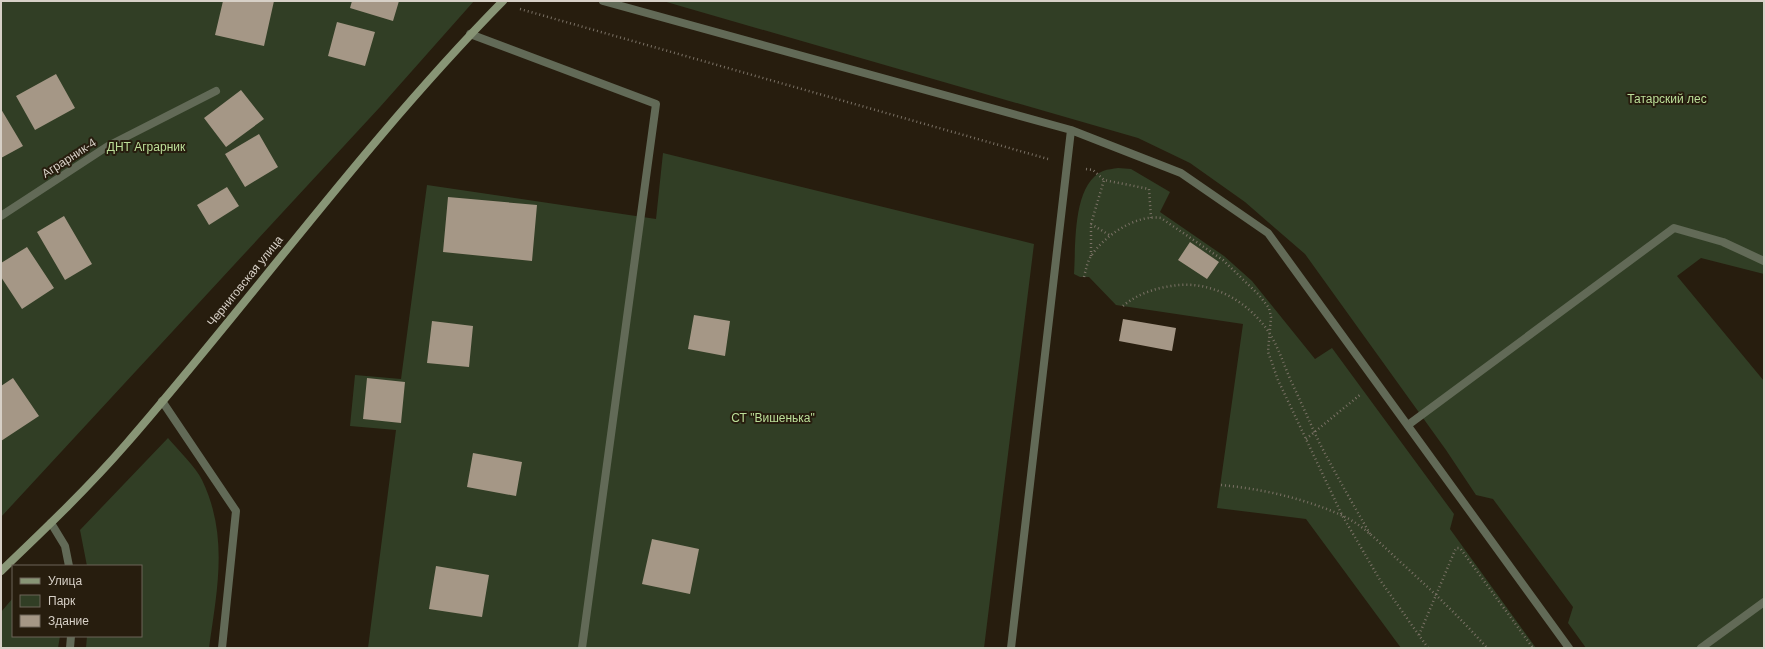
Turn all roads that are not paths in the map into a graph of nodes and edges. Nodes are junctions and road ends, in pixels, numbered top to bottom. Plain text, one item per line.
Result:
1 (503, 1) edge
2 (603, 1) edge
3 (470, 34) junction
4 (216, 90) dead end
5 (1071, 130) junction
6 (1, 216) edge
7 (1764, 261) edge
8 (162, 402) junction
9 (1408, 425) junction
10 (51, 523) junction
11 (69, 565) edge
12 (1, 571) edge
13 (1764, 602) edge
14 (71, 637) edge
15 (70, 648) edge
16 (222, 648) edge
17 (582, 648) edge
18 (1011, 648) edge
19 (1569, 648) edge
20 (1701, 648) edge

1 - 3 street, Черниговская улица
2 - 5 street
3 - 8 street, Черниговская улица
3 - 17 street
4 - 6 street, Аграрник-4
5 - 9 street
5 - 18 street
7 - 9 street
8 - 10 street, Черниговская улица
8 - 16 street
9 - 19 street
10 - 11 street
10 - 12 street, Черниговская улица
13 - 20 street
14 - 15 street

